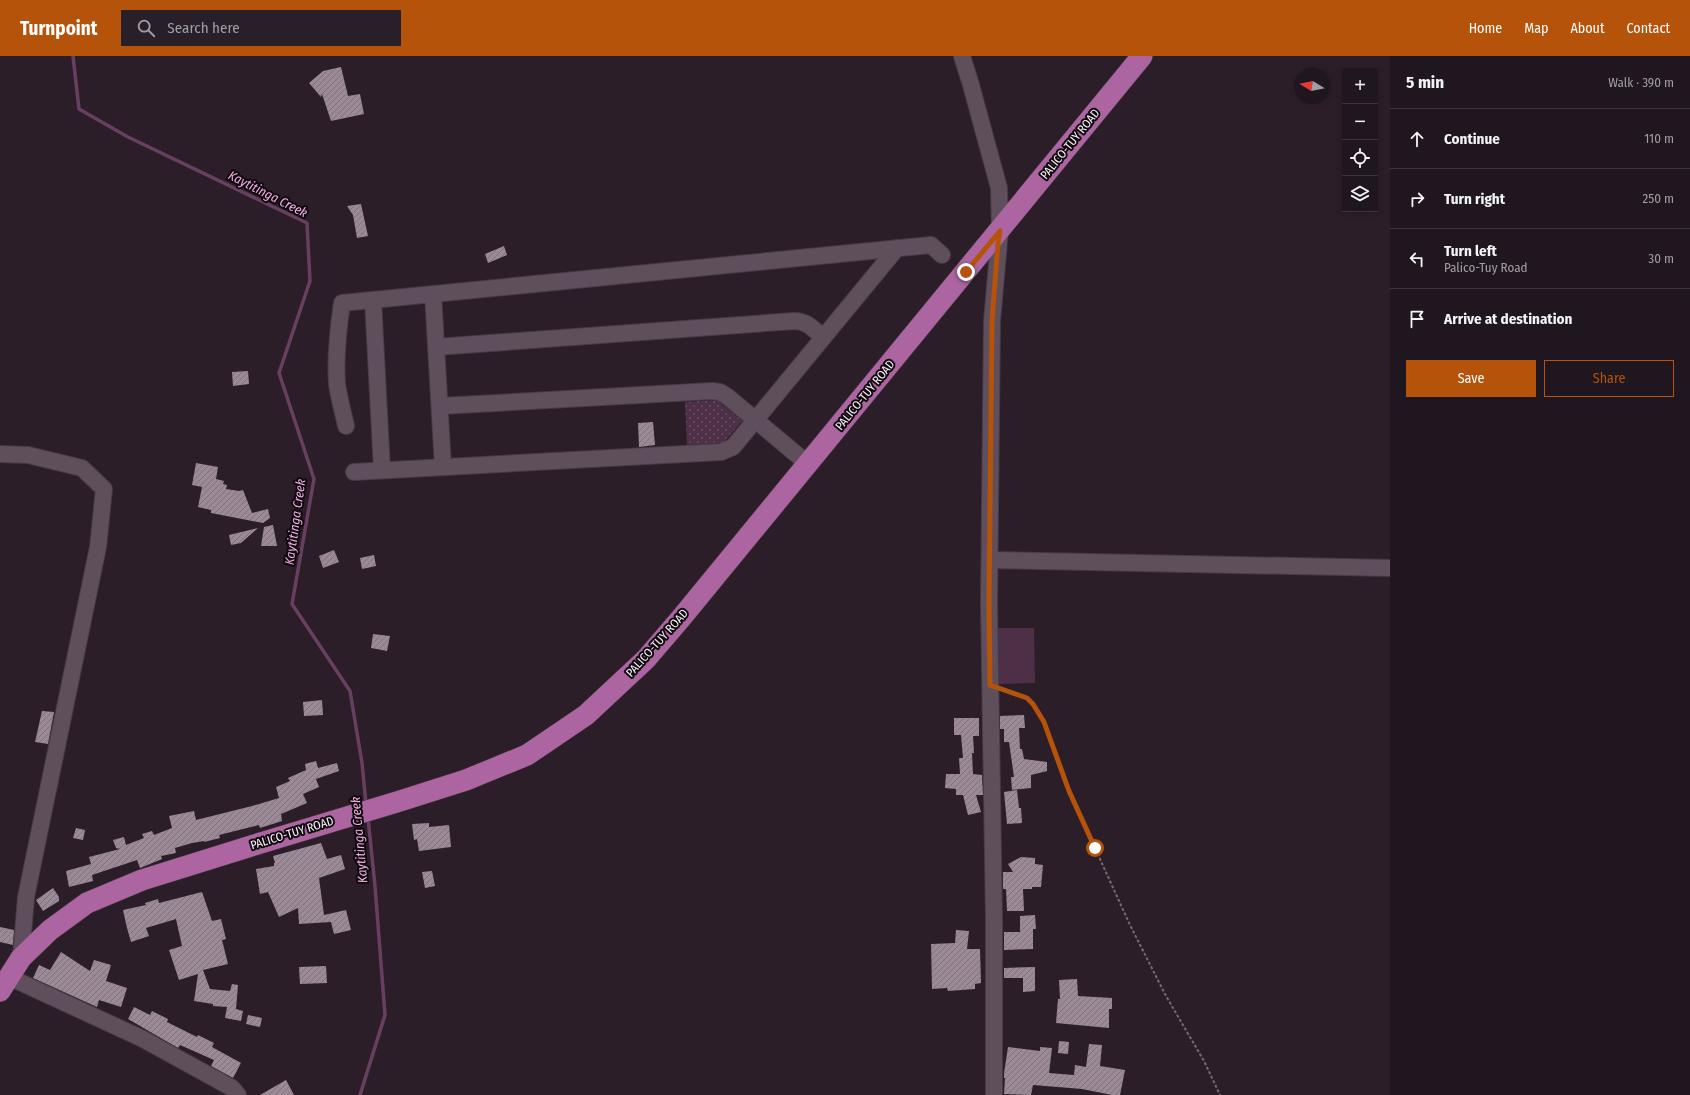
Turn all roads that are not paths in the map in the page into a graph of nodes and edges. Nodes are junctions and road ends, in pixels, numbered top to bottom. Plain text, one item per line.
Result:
1 (962, 56) edge
2 (1142, 56) edge
3 (1000, 231) junction
4 (896, 248) junction
5 (942, 255) dead end
6 (433, 294) junction
7 (373, 300) junction
8 (823, 338) junction
9 (436, 347) junction
10 (440, 406) junction
11 (755, 420) junction
12 (346, 426) dead end
13 (0, 454) edge
14 (808, 464) junction
15 (443, 467) junction
16 (382, 470) junction
17 (354, 472) dead end
18 (990, 560) junction
19 (1390, 568) edge
20 (21, 958) junction
21 (4, 984) edge
22 (993, 1092) edge
23 (238, 1095) edge

1 - 3 street
2 - 3 main road, PALICO-TUY ROAD
3 - 14 main road, PALICO-TUY ROAD
3 - 18 street
4 - 5 street
4 - 6 street
4 - 8 street
6 - 7 street
6 - 9 street
7 - 12 street
7 - 16 street
8 - 9 street
8 - 11 street
9 - 10 street
10 - 11 street
10 - 15 street
11 - 14 street
11 - 15 street
13 - 20 street
14 - 20 main road, PALICO-TUY ROAD
15 - 16 street
16 - 17 street
18 - 19 street
18 - 22 street
20 - 21 main road, PALICO-TUY ROAD
21 - 23 street

